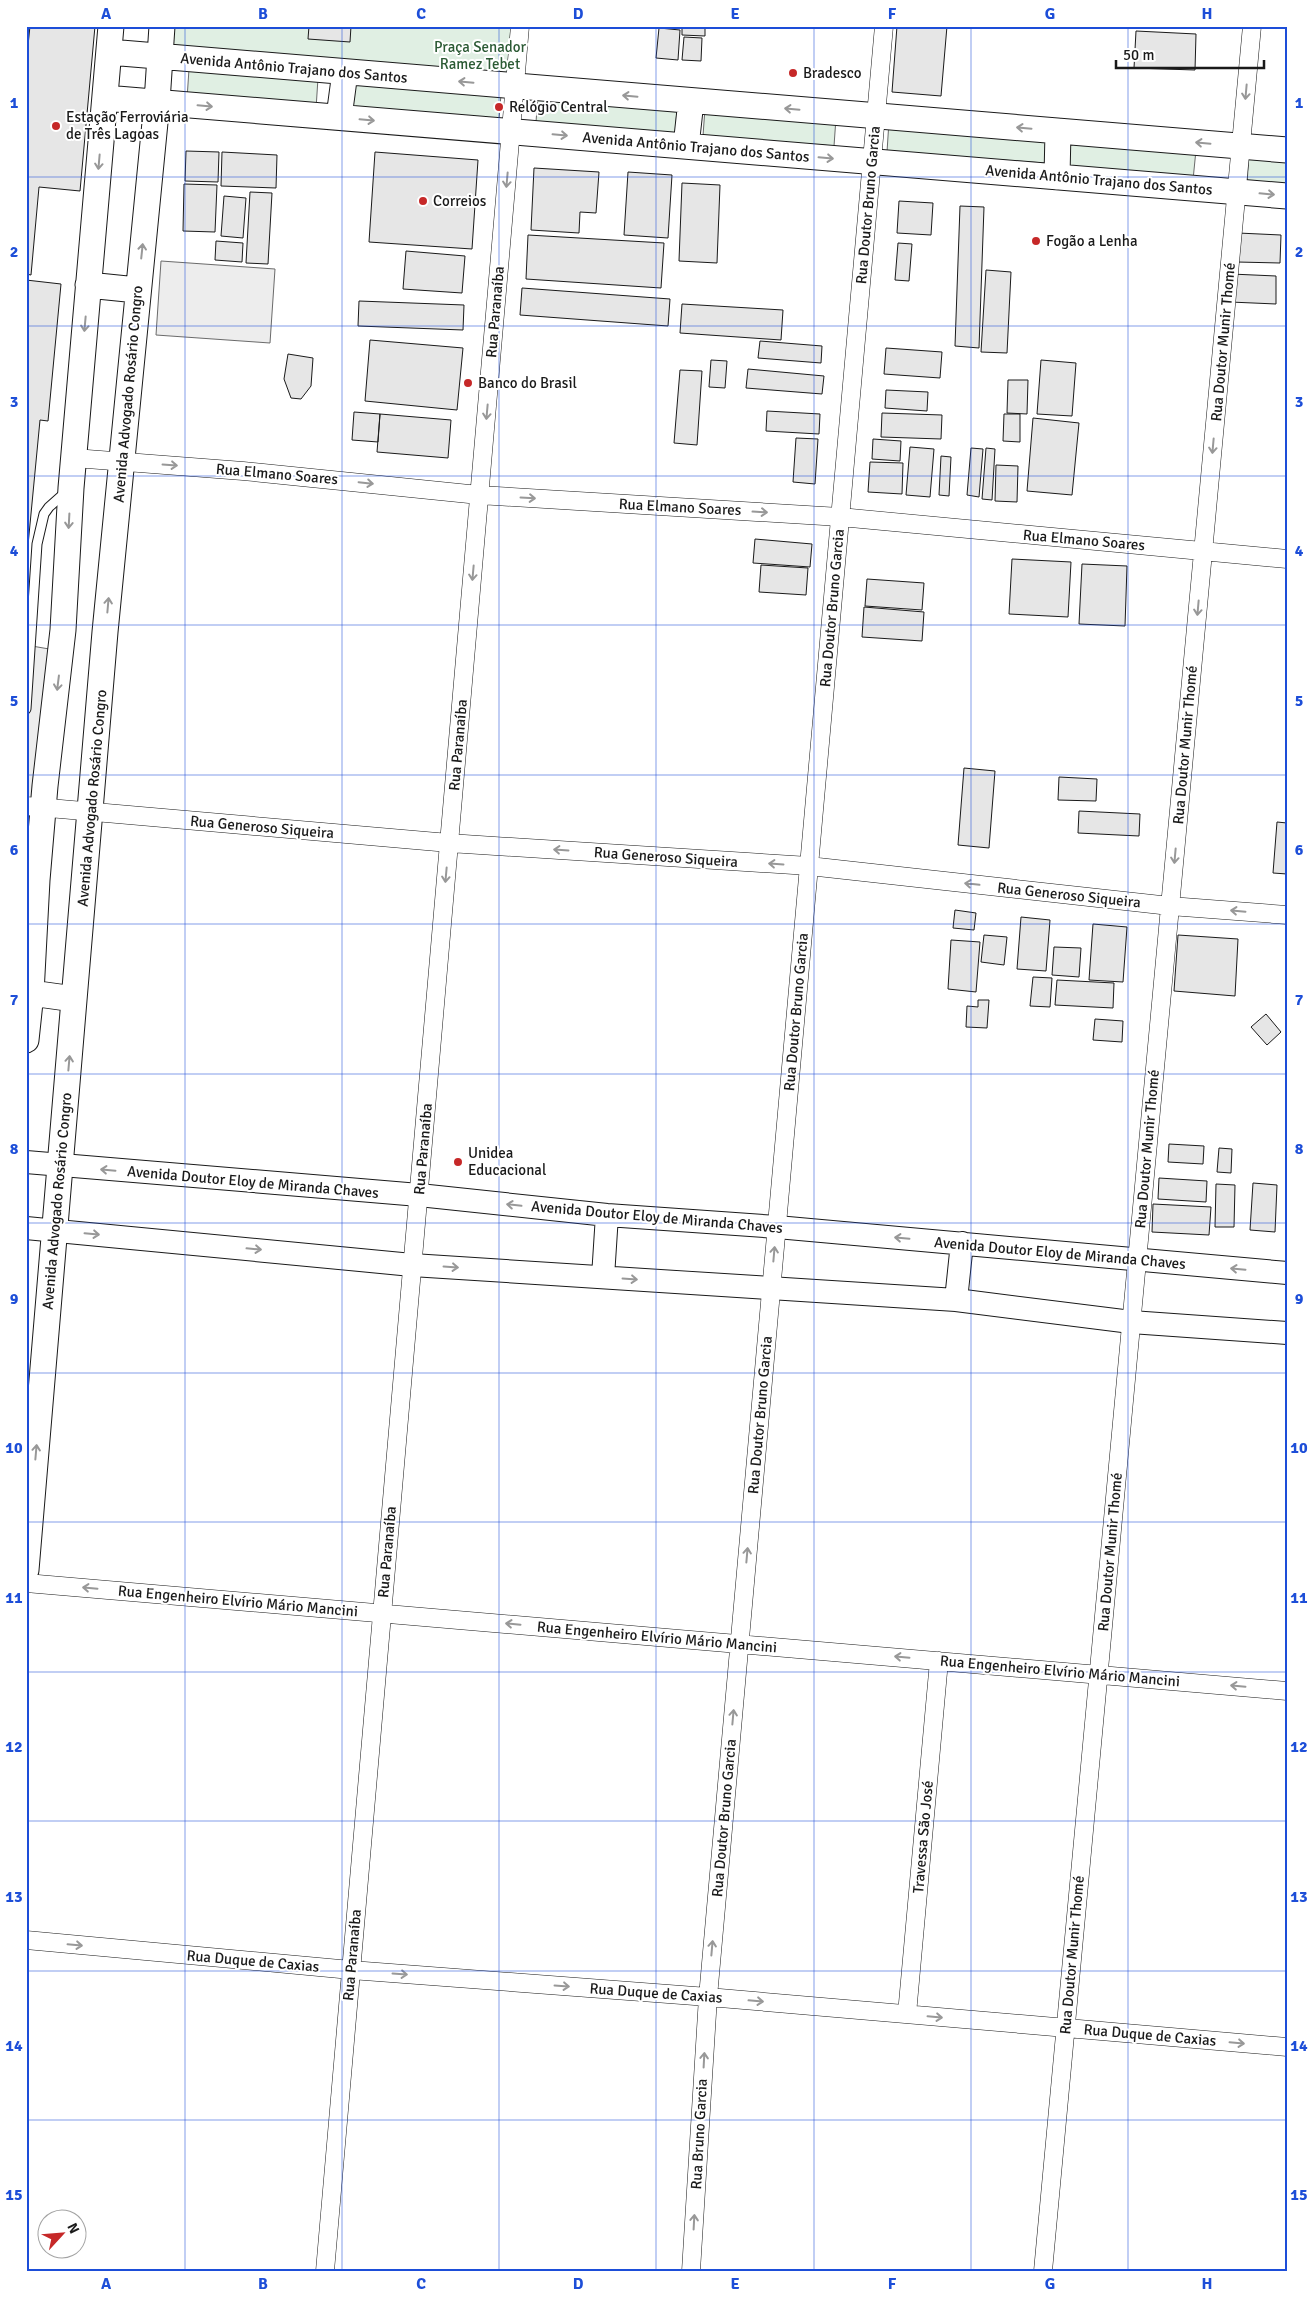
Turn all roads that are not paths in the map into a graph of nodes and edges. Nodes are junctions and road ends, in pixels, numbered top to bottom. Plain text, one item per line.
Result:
1 (111, 26) edge
2 (162, 26) edge
3 (520, 26) edge
4 (884, 26) edge
5 (1252, 26) edge
6 (109, 52) junction
7 (160, 56) junction
8 (344, 72) junction
9 (515, 86) junction
10 (105, 98) junction
11 (691, 101) junction
12 (157, 102) junction
13 (876, 116) junction
14 (339, 117) junction
15 (511, 131) junction
16 (1058, 131) junction
17 (686, 146) junction
18 (1241, 146) junction
19 (1287, 150) edge
20 (872, 161) junction
21 (1057, 177) junction
22 (1237, 192) junction
23 (1287, 196) edge
24 (88, 286) junction
25 (138, 290) junction
26 (74, 458) junction
27 (121, 462) junction
28 (71, 488) junction
29 (480, 496) junction
30 (840, 517) junction
31 (1203, 552) junction
32 (1287, 559) edge
33 (64, 630) junction
34 (105, 632) junction
35 (26, 709) edge
36 (36, 807) edge
37 (91, 813) junction
38 (449, 843) junction
39 (809, 866) junction
40 (1170, 906) junction
41 (1287, 915) edge
42 (32, 993) junction
43 (74, 999) junction
44 (26, 1040) edge
45 (26, 1162) edge
46 (61, 1166) junction
47 (419, 1195) junction
48 (607, 1215) junction
49 (777, 1227) junction
50 (26, 1228) edge
51 (55, 1230) junction
52 (962, 1243) junction
53 (1137, 1260) junction
54 (412, 1265) junction
55 (1287, 1273) edge
56 (603, 1277) junction
57 (771, 1288) junction
58 (956, 1300) junction
59 (1131, 1322) junction
60 (1287, 1333) edge
61 (33, 1406) edge
62 (26, 1570) edge
63 (26, 1583) edge
64 (382, 1613) junction
65 (739, 1644) junction
66 (940, 1661) junction
67 (1098, 1674) junction
68 (1287, 1691) edge
69 (26, 1940) edge
70 (351, 1970) junction
71 (708, 1997) junction
72 (907, 2014) junction
73 (1066, 2028) junction
74 (1287, 2047) edge
75 (325, 2271) edge
76 (691, 2271) edge
77 (1043, 2271) edge

1 - 6 main road
2 - 7 main road, Avenida Advogado Rosário Congro
3 - 9 street, Rua Paranaíba
4 - 13 street, Rua Doutor Bruno Garcia
5 -> 18 street, Rua Doutor Munir Thomé
6 - 7 main road, Avenida Antônio Trajano dos Santos
6 - 10 main road
7 - 8 main road, Avenida Antônio Trajano dos Santos
7 - 12 main road, Avenida Advogado Rosário Congro
9 -> 8 main road, Avenida Antônio Trajano dos Santos
8 - 14 main road
11 -> 9 main road, Avenida Antônio Trajano dos Santos
9 - 15 street, Rua Paranaíba
10 - 12 main road, Avenida Antônio Trajano dos Santos
10 -> 24 main road
13 -> 11 main road, Avenida Antônio Trajano dos Santos
11 - 17 main road
12 -> 14 main road, Avenida Antônio Trajano dos Santos
25 -> 12 main road, Avenida Advogado Rosário Congro
16 -> 13 main road, Avenida Antônio Trajano dos Santos
13 - 20 street, Rua Doutor Bruno Garcia
14 -> 15 main road, Avenida Antônio Trajano dos Santos
15 -> 17 main road, Avenida Antônio Trajano dos Santos
15 -> 29 street, Rua Paranaíba
18 -> 16 main road, Avenida Antônio Trajano dos Santos
16 - 21 main road
17 -> 20 main road, Avenida Antônio Trajano dos Santos
18 - 19 main road, Avenida Antônio Trajano dos Santos
18 - 22 street, Rua Doutor Munir Thomé
20 - 21 main road, Avenida Antônio Trajano dos Santos
20 - 30 street, Rua Doutor Bruno Garcia
21 - 22 main road, Avenida Antônio Trajano dos Santos
22 -> 23 main road, Avenida Antônio Trajano dos Santos
22 -> 31 street, Rua Doutor Munir Thomé
24 - 25 main road
24 -> 26 main road
25 - 27 main road, Avenida Advogado Rosário Congro
26 - 27 street, Rua Elmano Soares
26 - 28 main road
27 -> 29 street, Rua Elmano Soares
34 -> 27 main road, Avenida Advogado Rosário Congro
28 -> 33 main road
28 - 35 lane
29 -> 30 street, Rua Elmano Soares
29 -> 38 street, Rua Paranaíba
30 - 31 street, Rua Elmano Soares
30 - 39 street, Rua Doutor Bruno Garcia
31 - 32 street, Rua Elmano Soares
31 -> 40 street, Rua Doutor Munir Thomé
33 - 34 main road
33 -> 36 main road
34 - 37 main road, Avenida Advogado Rosário Congro
36 - 37 street, Rua Generoso Siqueira
36 - 42 main road
37 - 38 street, Rua Generoso Siqueira
37 - 43 main road, Avenida Advogado Rosário Congro
39 -> 38 street, Rua Generoso Siqueira
38 -> 47 street, Rua Paranaíba
40 -> 39 street, Rua Generoso Siqueira
39 - 49 street, Rua Doutor Bruno Garcia
41 -> 40 street, Rua Generoso Siqueira
40 - 53 street, Rua Doutor Munir Thomé
42 - 43 main road
42 - 44 main road
46 -> 43 main road, Avenida Advogado Rosário Congro
45 - 46 street, Avenida Doutor Eloy de Miranda Chaves
47 -> 46 street, Avenida Doutor Eloy de Miranda Chaves
46 - 51 main road, Avenida Advogado Rosário Congro
48 -> 47 street, Avenida Doutor Eloy de Miranda Chaves
47 - 54 street, Rua Paranaíba
48 - 49 street, Avenida Doutor Eloy de Miranda Chaves
48 - 56 street
52 -> 49 street, Avenida Doutor Eloy de Miranda Chaves
57 -> 49 street, Rua Doutor Bruno Garcia
50 - 51 street
51 -> 54 street
51 - 61 main road, Avenida Advogado Rosário Congro
52 - 53 street, Avenida Doutor Eloy de Miranda Chaves
52 - 58 street
55 -> 53 street, Avenida Doutor Eloy de Miranda Chaves
53 - 59 street, Rua Doutor Munir Thomé
54 -> 56 street
54 - 64 street, Rua Paranaíba
56 -> 57 street
57 - 58 street
65 -> 57 street, Rua Doutor Bruno Garcia
58 - 59 street
59 - 60 street
59 - 67 street, Rua Doutor Munir Thomé
62 -> 61 main road, Avenida Advogado Rosário Congro
64 -> 63 street, Rua Engenheiro Elvírio Mário Mancini
65 -> 64 street, Rua Engenheiro Elvírio Mário Mancini
64 - 70 street, Rua Paranaíba
66 -> 65 street, Rua Engenheiro Elvírio Mário Mancini
71 -> 65 street, Rua Doutor Bruno Garcia
66 - 67 street, Rua Engenheiro Elvírio Mário Mancini
66 - 72 street, Travessa São José
68 -> 67 street, Rua Engenheiro Elvírio Mário Mancini
67 - 73 street, Rua Doutor Munir Thomé
69 -> 70 street, Rua Duque de Caxias
70 -> 71 street, Rua Duque de Caxias
70 - 75 street, Rua Paranaíba
71 -> 72 street, Rua Duque de Caxias
76 -> 71 street, Rua Bruno Garcia
72 -> 73 street, Rua Duque de Caxias
73 -> 74 street, Rua Duque de Caxias
73 - 77 street, Rua Doutor Munir Thomé

